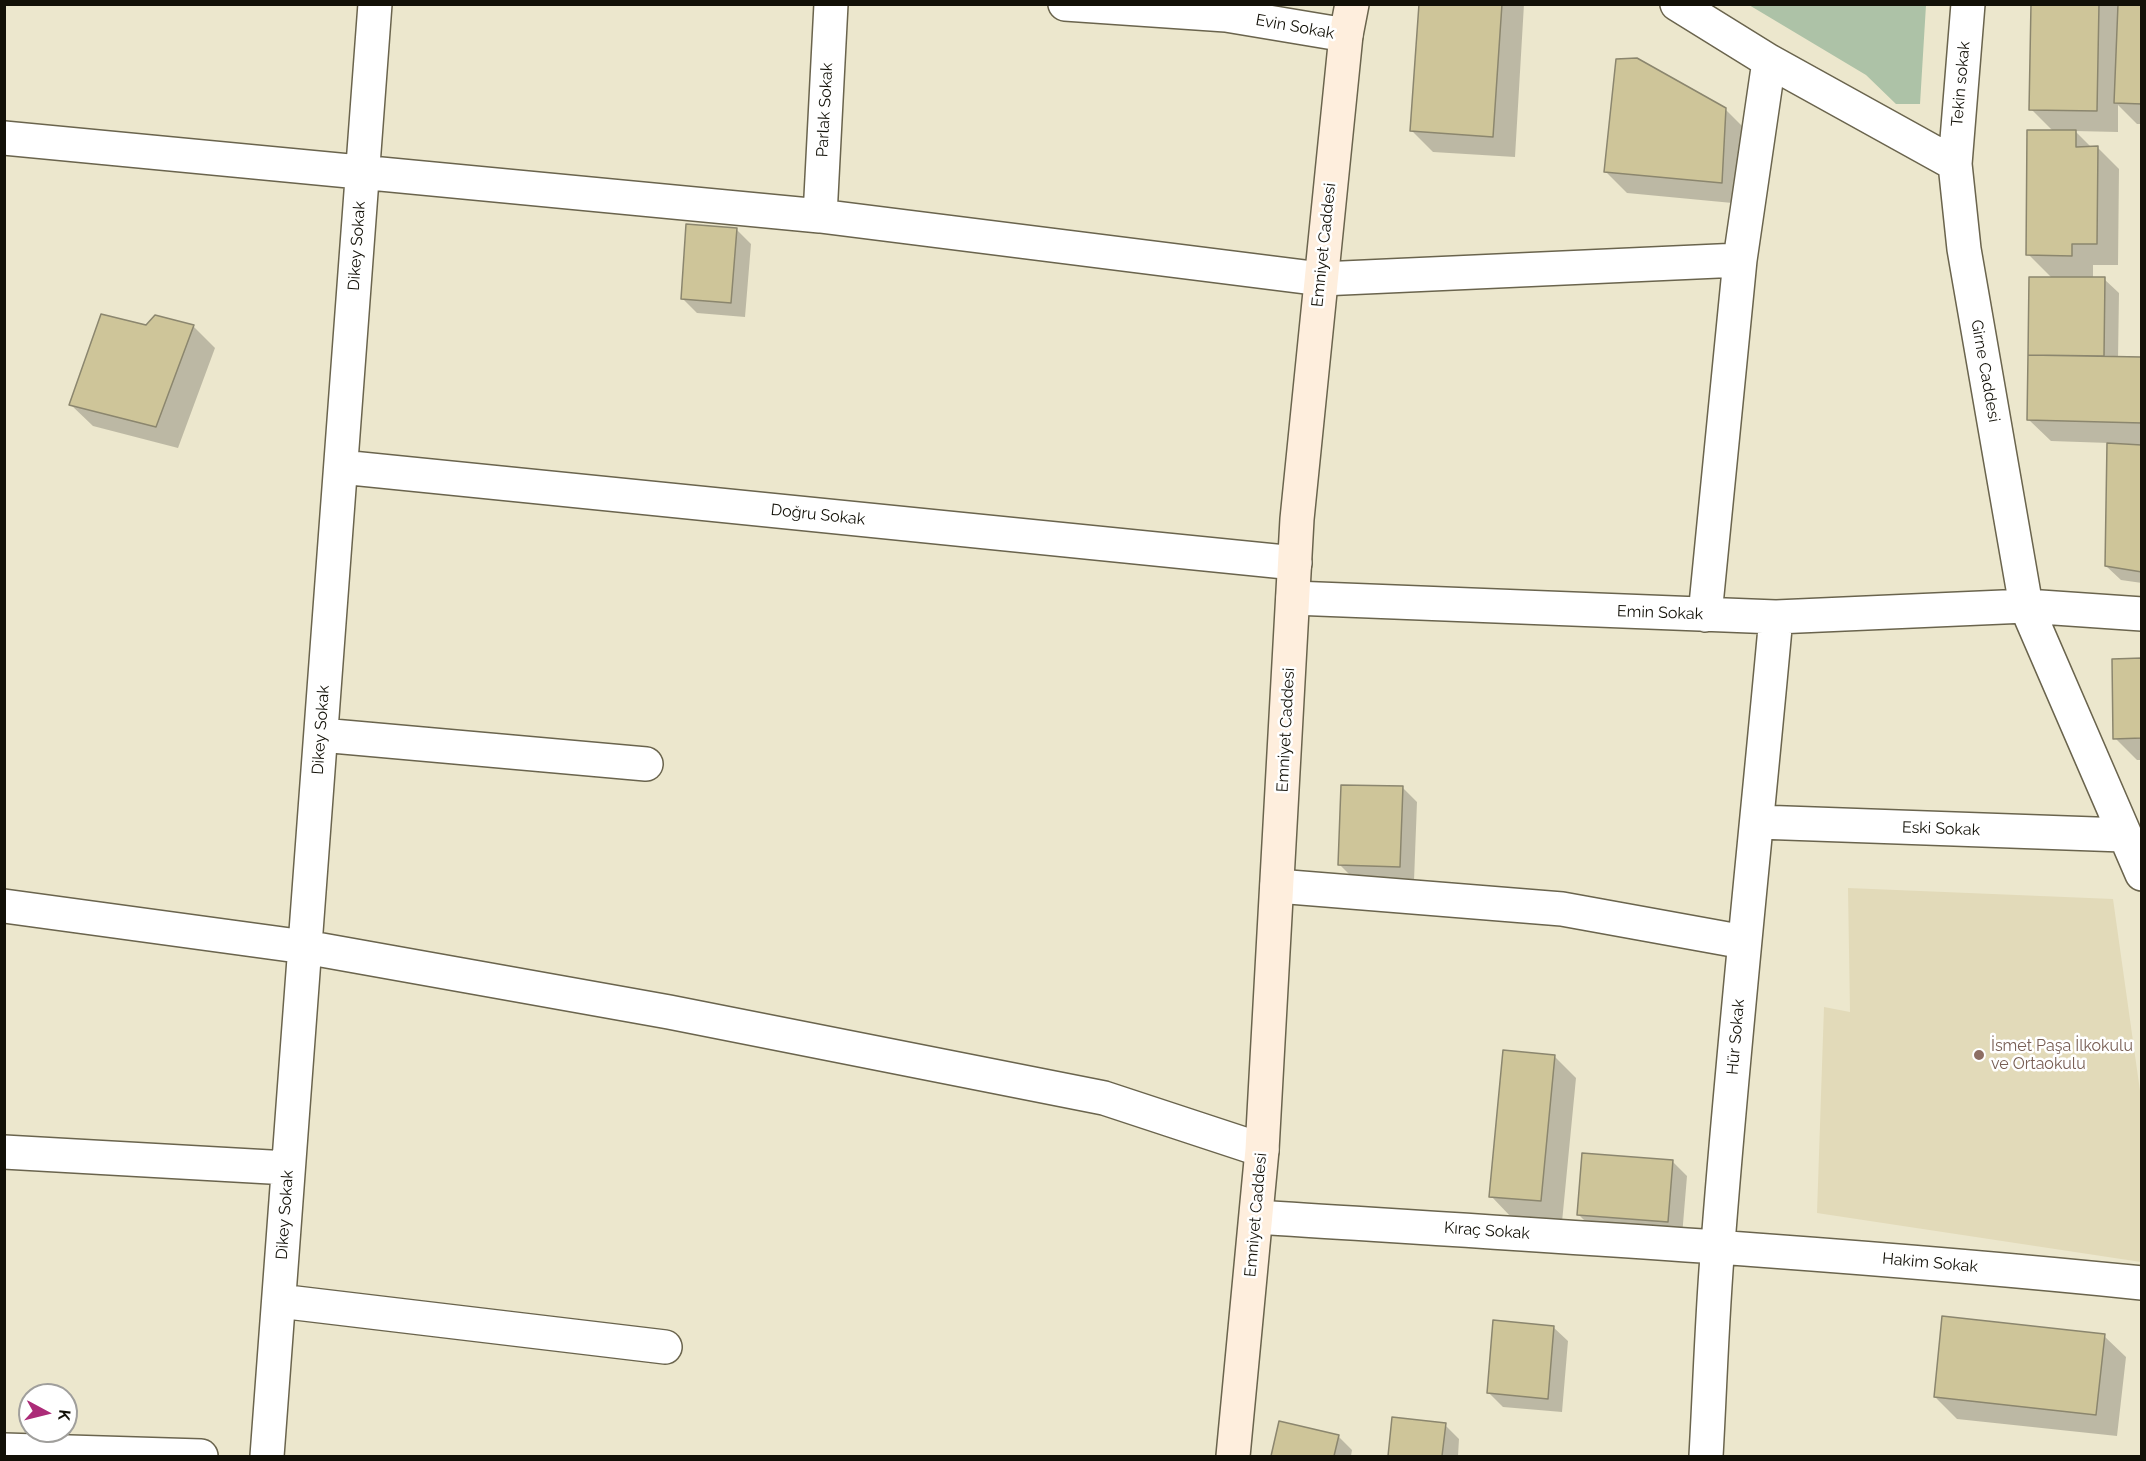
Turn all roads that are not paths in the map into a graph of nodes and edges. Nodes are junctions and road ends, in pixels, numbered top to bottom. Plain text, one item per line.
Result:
1 (375, 4) edge
2 (831, 4) edge
3 (1065, 4) edge
4 (1677, 4) edge
5 (1968, 4) edge
6 (1349, 20) edge
7 (1769, 61) junction
8 (4, 138) edge
9 (1955, 164) junction
10 (362, 172) junction
11 (820, 216) junction
12 (1740, 260) junction
13 (1321, 279) junction
14 (341, 467) junction
15 (1294, 563) junction
16 (1293, 598) junction
17 (2026, 606) junction
18 (2142, 614) edge
19 (1704, 615) junction
20 (1776, 617) junction
21 (321, 735) junction
22 (646, 764) dead end
23 (1758, 822) junction
24 (2123, 835) junction
25 (2142, 874) edge
26 (1277, 886) junction
27 (4, 906) edge
28 (1744, 942) junction
29 (305, 947) junction
30 (1262, 1150) junction
31 (4, 1152) edge
32 (288, 1168) junction
33 (1257, 1217) junction
34 (1718, 1246) junction
35 (2142, 1283) edge
36 (279, 1301) junction
37 (664, 1347) dead end
38 (4, 1450) edge
39 (201, 1456) edge
40 (267, 1456) edge
41 (1233, 1456) edge
42 (1706, 1456) edge

1 - 10 street, Dikey Sokak
2 - 11 street, Parlak Sokak
3 - 6 street, Evin Sokak
4 - 7 street
5 - 9 street, Tekin sokak
6 - 13 street, Emniyet Caddesi
7 - 9 street
7 - 12 street
8 - 10 street
9 - 17 street, Girne Caddesi
10 - 11 street
10 - 14 street, Dikey Sokak
11 - 13 street
12 - 13 street
12 - 19 street
13 - 15 street, Emniyet Caddesi
14 - 15 street, Doğru Sokak
14 - 21 street, Dikey Sokak
15 - 16 street, Emniyet Caddesi
16 - 19 street, Emin Sokak
16 - 26 street, Emniyet Caddesi
17 - 18 street, Emin Sokak
17 - 20 street, Emin Sokak
17 - 24 street, Girne Caddesi
19 - 20 street, Emin Sokak
20 - 23 street, Hür Sokak
21 - 22 street
21 - 29 street, Dikey Sokak
23 - 24 street, Eski Sokak
23 - 28 street, Hür Sokak
24 - 25 street, Girne Caddesi
26 - 28 street
26 - 30 street, Emniyet Caddesi
27 - 29 street
28 - 34 street, Hür Sokak
29 - 30 street
29 - 32 street, Dikey Sokak
30 - 33 street, Emniyet Caddesi
31 - 32 street
32 - 36 street, Dikey Sokak
33 - 34 street, Kıraç Sokak
33 - 41 street, Emniyet Caddesi
34 - 35 street, Hakim Sokak
34 - 42 street, Hür Sokak
36 - 37 street
36 - 40 street, Dikey Sokak
38 - 39 street

